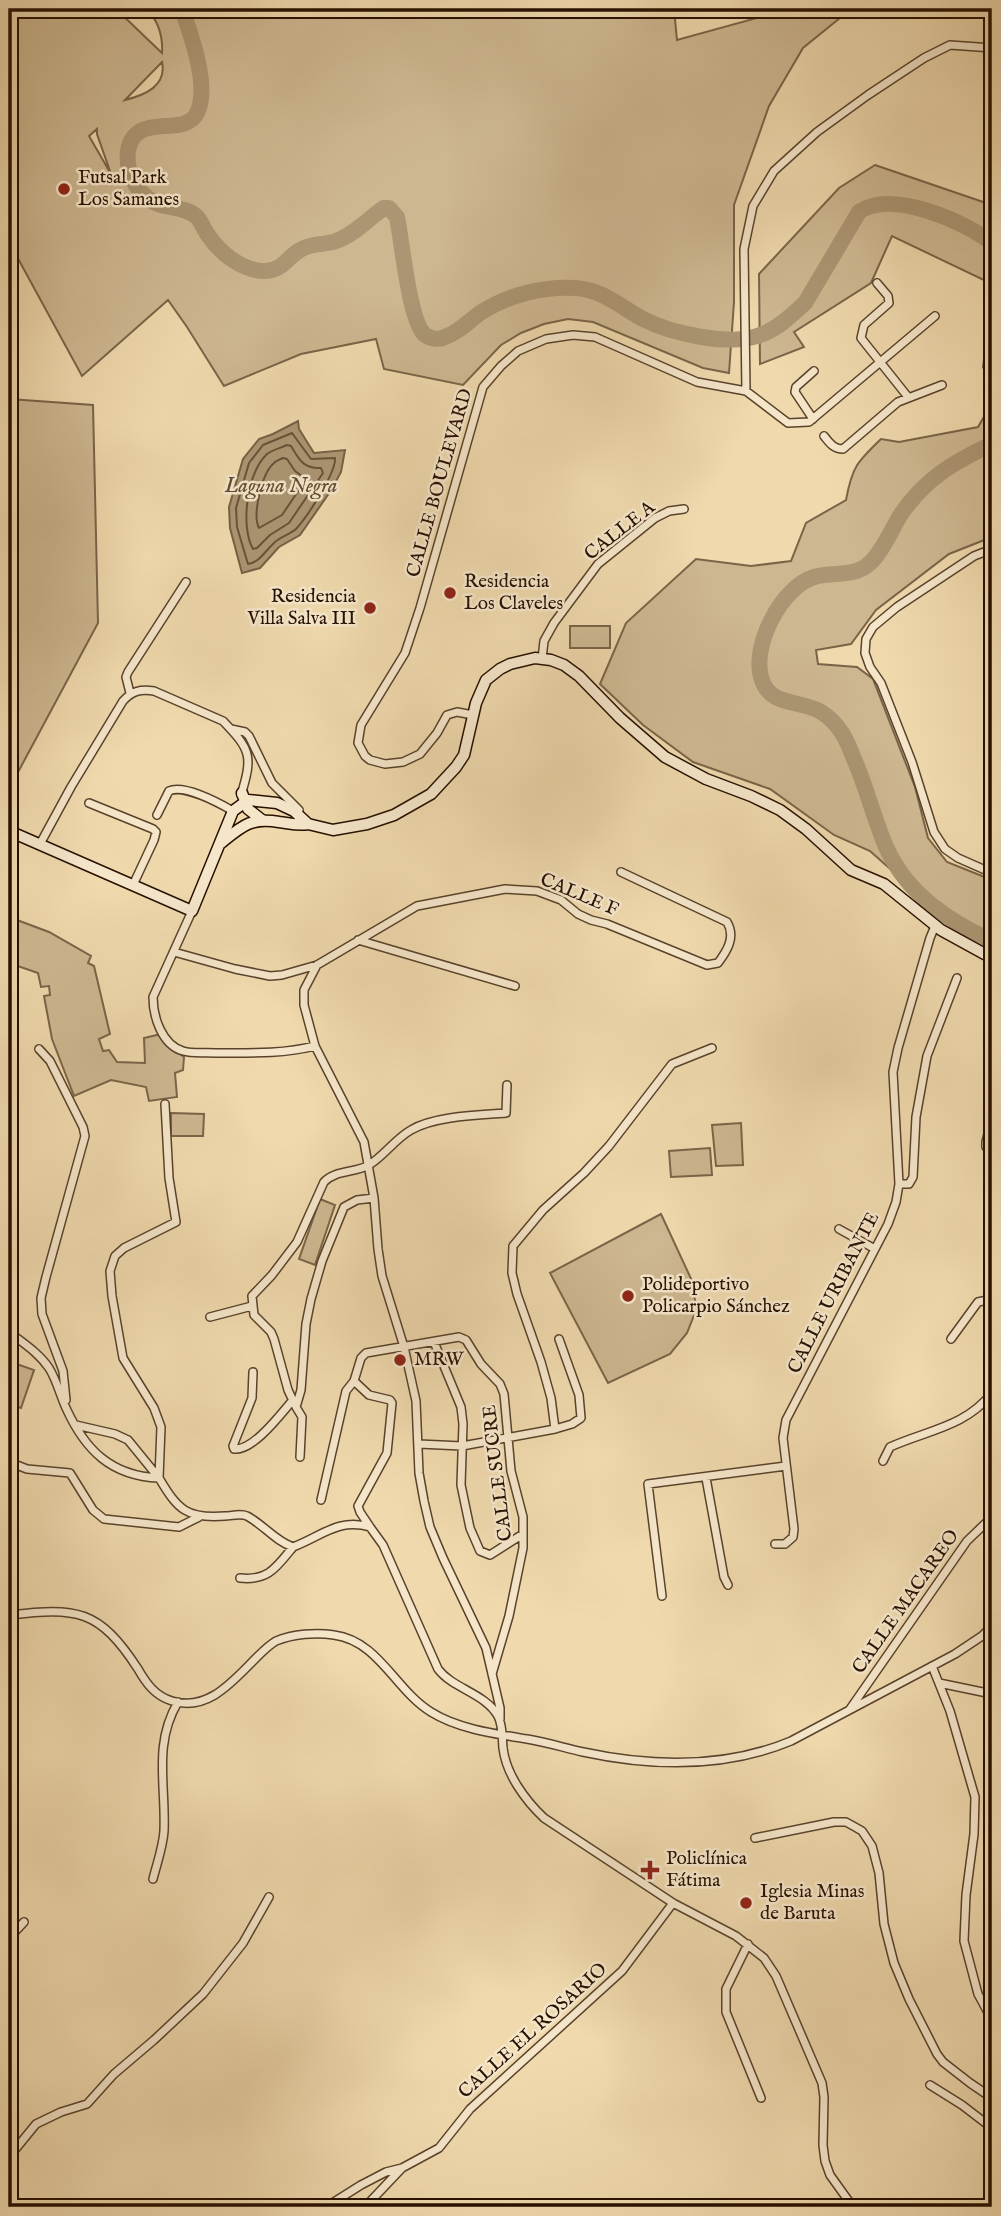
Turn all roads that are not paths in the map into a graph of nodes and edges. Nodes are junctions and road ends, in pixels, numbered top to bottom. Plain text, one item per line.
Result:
1 (992, 48) edge
2 (877, 283) dead end
3 (935, 316) dead end
4 (880, 362) junction
5 (814, 371) dead end
6 (942, 385) dead end
7 (746, 391) junction
8 (908, 397) junction
9 (813, 419) junction
10 (824, 436) dead end
11 (684, 509) dead end
12 (992, 549) edge
13 (186, 582) dead end
14 (542, 659) junction
15 (130, 693) junction
16 (473, 715) junction
17 (230, 729) junction
18 (243, 797) junction
19 (89, 803) dead end
20 (234, 810) junction
21 (157, 815) dead end
22 (265, 821) junction
23 (308, 824) junction
24 (9, 831) edge
25 (221, 843) junction
26 (40, 844) junction
27 (621, 872) dead end
28 (992, 873) edge
29 (133, 885) junction
30 (192, 911) junction
31 (935, 926) junction
32 (357, 940) junction
33 (174, 952) junction
34 (992, 958) edge
35 (317, 965) junction
36 (957, 978) dead end
37 (515, 986) dead end
38 (315, 1046) junction
39 (712, 1048) dead end
40 (39, 1049) dead end
41 (507, 1085) dead end
42 (165, 1104) dead end
43 (992, 1118) edge
44 (989, 1149) edge
45 (369, 1165) junction
46 (899, 1184) junction
47 (374, 1199) junction
48 (839, 1229) dead end
49 (875, 1249) junction
50 (992, 1299) edge
51 (252, 1306) junction
52 (210, 1317) dead end
53 (9, 1332) edge
54 (559, 1339) dead end
55 (951, 1339) dead end
56 (435, 1342) junction
57 (404, 1347) junction
58 (253, 1372) dead end
59 (354, 1381) junction
60 (992, 1393) edge
61 (294, 1404) junction
62 (66, 1408) junction
63 (76, 1425) junction
64 (555, 1429) junction
65 (509, 1436) junction
66 (419, 1444) junction
67 (462, 1446) junction
68 (300, 1457) dead end
69 (883, 1461) dead end
70 (9, 1462) edge
71 (786, 1466) junction
72 (159, 1478) junction
73 (706, 1478) junction
74 (321, 1500) dead end
75 (198, 1517) junction
76 (992, 1517) edge
77 (370, 1527) junction
78 (523, 1534) junction
79 (775, 1544) dead end
80 (293, 1547) junction
81 (240, 1578) dead end
82 (728, 1585) dead end
83 (662, 1596) dead end
84 (9, 1615) edge
85 (992, 1626) edge
86 (932, 1666) junction
87 (491, 1674) junction
88 (939, 1684) junction
89 (992, 1694) edge
90 (178, 1702) junction
91 (850, 1710) junction
92 (500, 1720) junction
93 (503, 1736) junction
94 (755, 1838) dead end
95 (153, 1879) dead end
96 (269, 1898) dead end
97 (673, 1903) junction
98 (24, 1922) dead end
99 (9, 1938) edge
100 (748, 1944) junction
101 (992, 2020) edge
102 (930, 2085) dead end
103 (761, 2098) dead end
104 (992, 2098) edge
105 (992, 2128) edge
106 (9, 2157) edge
107 (402, 2168) junction
108 (326, 2207) edge
109 (365, 2207) edge
110 (853, 2207) edge

1 - 7 street
2 - 4 street
3 - 4 street
4 - 8 street
4 - 9 street
5 - 9 street
6 - 8 street
7 - 9 street
7 - 16 street, CALLE BOULEVARD
8 - 10 street
11 - 14 street, CALLE A
12 - 28 street
13 - 15 street
14 - 16 street
14 - 31 street
15 - 17 street
15 - 26 street
16 - 23 street
17 - 18 street
17 - 23 street
18 - 20 street
18 - 22 street
18 - 23 street
19 - 29 street
20 - 21 street
20 - 25 street
22 - 23 street
22 - 25 street
24 - 26 street
25 - 30 street
26 - 29 street
27 - 32 street, CALLE F
29 - 30 street
30 - 33 street
31 - 34 street
31 - 46 street, CALLE URIBANTE
32 - 35 street, CALLE F
32 - 37 street
33 - 35 street, CALLE F
33 - 38 street
35 - 38 street
36 - 46 street
38 - 45 street
39 - 64 street
40 - 62 street
41 - 45 street
42 - 72 street
43 - 44 street
45 - 47 street
45 - 51 street
46 - 49 street, CALLE URIBANTE
47 - 57 street
47 - 61 street
48 - 49 street
49 - 71 street, CALLE URIBANTE
50 - 55 street
51 - 52 street
51 - 61 street
53 - 62 street
54 - 64 street
56 - 57 street, CALLE SUCRE
56 - 65 street, CALLE SUCRE
56 - 67 street
57 - 59 street, CALLE SUCRE
57 - 66 street
58 - 61 street
59 - 74 street
59 - 77 street
60 - 69 street
61 - 68 street
62 - 63 street
63 - 72 street
63 - 72 street
64 - 65 street
65 - 67 street
65 - 78 street, CALLE SUCRE
66 - 67 street
66 - 87 street
67 - 78 street
70 - 75 street
71 - 73 street
71 - 79 street, CALLE URIBANTE
72 - 75 street
73 - 82 street
73 - 83 street
75 - 80 street
76 - 91 street, CALLE MACAREO
77 - 80 street
77 - 92 street
78 - 87 street, CALLE SUCRE
80 - 81 street
84 - 90 street
85 - 86 street
86 - 88 street
86 - 91 street
87 - 92 street
88 - 89 street
88 - 101 street
90 - 93 street
90 - 95 street
91 - 93 street
92 - 93 street
93 - 97 street
94 - 104 street
96 - 106 street
97 - 100 street
97 - 107 street, CALLE EL ROSARIO
98 - 99 street
100 - 103 street
100 - 110 street
102 - 105 street
107 - 108 street, CALLE EL ROSARIO
107 - 109 street, CALLE EL ROSARIO

